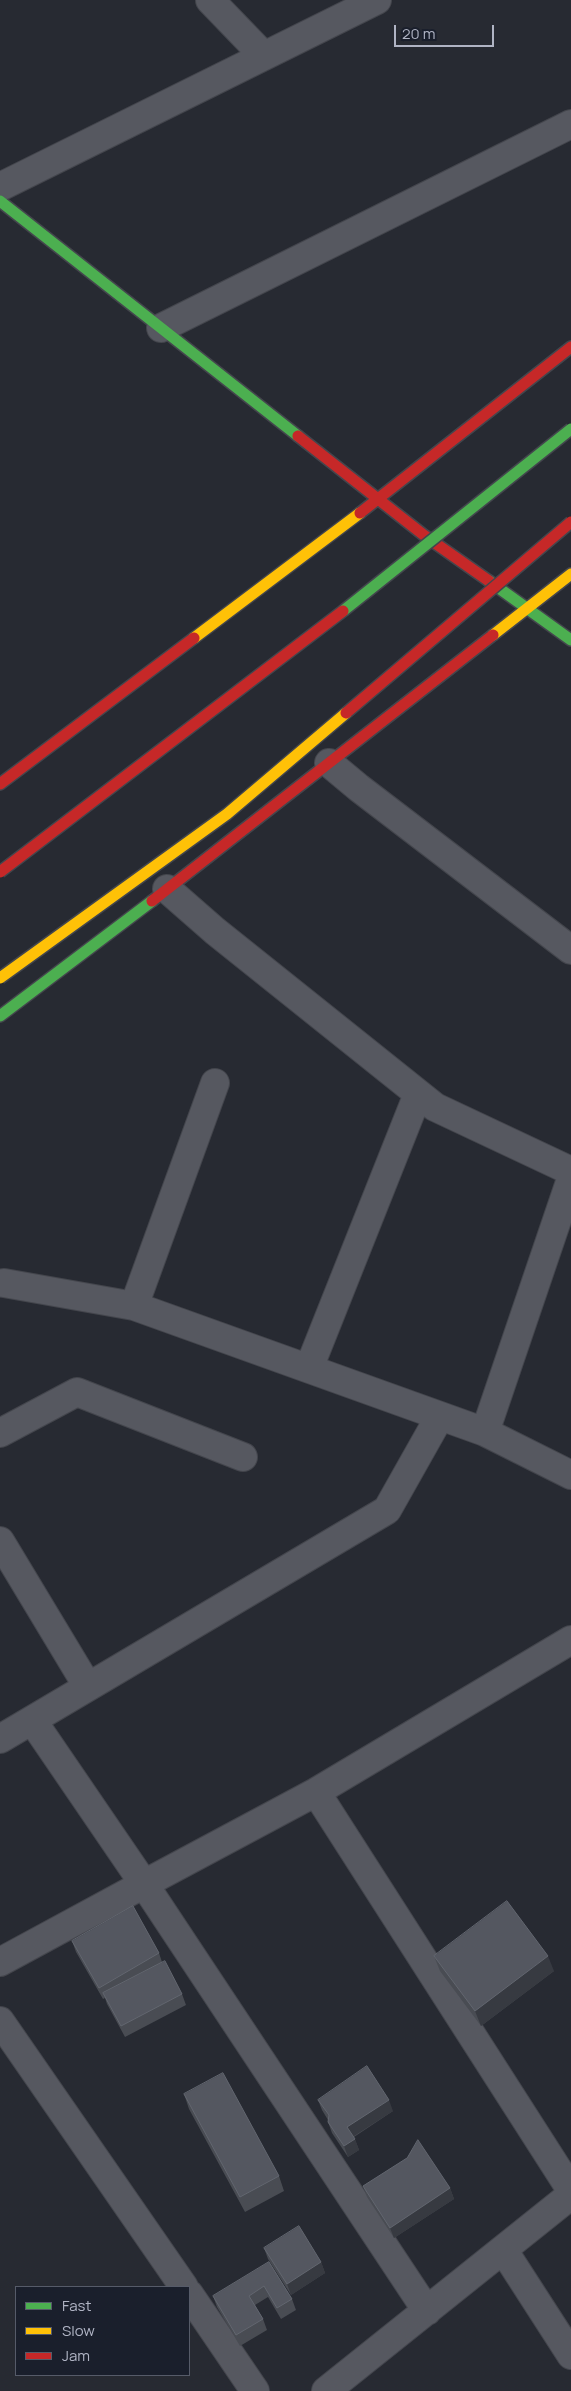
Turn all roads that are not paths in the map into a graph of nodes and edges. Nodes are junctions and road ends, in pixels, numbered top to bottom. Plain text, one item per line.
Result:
1 (210, 0) edge
2 (377, 0) edge
3 (263, 55) junction
4 (571, 124) edge
5 (0, 187) edge
6 (0, 202) edge
7 (161, 328) junction
8 (571, 347) edge
9 (571, 429) edge
10 (378, 500) junction
11 (571, 522) edge
12 (571, 574) edge
13 (528, 609) junction
14 (571, 640) edge
15 (329, 763) junction
16 (0, 784) edge
17 (0, 872) edge
18 (167, 889) junction
19 (571, 950) edge
20 (0, 978) edge
21 (0, 1016) edge
22 (215, 1083) dead end
23 (418, 1094) junction
24 (571, 1170) edge
25 (571, 1179) edge
26 (4, 1283) dead end
27 (134, 1306) junction
28 (309, 1368) junction
29 (440, 1416) junction
30 (485, 1432) junction
31 (0, 1433) edge
32 (243, 1457) dead end
33 (571, 1475) edge
34 (0, 1541) edge
35 (571, 1640) edge
36 (88, 1687) junction
37 (32, 1720) junction
38 (0, 1739) edge
39 (316, 1792) junction
40 (144, 1884) junction
41 (0, 1962) edge
42 (0, 2021) edge
43 (571, 2190) edge
44 (571, 2195) edge
45 (504, 2251) junction
46 (183, 2286) edge
47 (190, 2295) edge
48 (427, 2311) junction
49 (571, 2355) edge
50 (255, 2391) edge
51 (326, 2391) edge

1 - 3 street
2 - 3 street
3 - 5 street
4 - 7 street
6 - 7 main road
7 - 10 main road
8 - 10 main road
9 - 17 main road, bridge
10 - 13 main road
10 - 16 main road
11 - 20 main road, bridge
12 - 13 main road
13 - 14 main road
13 - 15 main road
15 - 18 main road
15 - 19 street
18 - 21 main road
18 - 23 street
22 - 27 street
23 - 24 street
23 - 28 street
25 - 30 street
26 - 27 street
27 - 28 street
28 - 29 street
29 - 30 street
29 - 36 street
30 - 33 street
31 - 32 street
34 - 36 street
35 - 39 street
36 - 37 street
37 - 38 street
37 - 40 street
39 - 40 street
39 - 43 street
40 - 41 street
40 - 48 street
42 - 46 street
44 - 45 street
45 - 48 street
45 - 49 street
47 - 50 street
48 - 51 street

